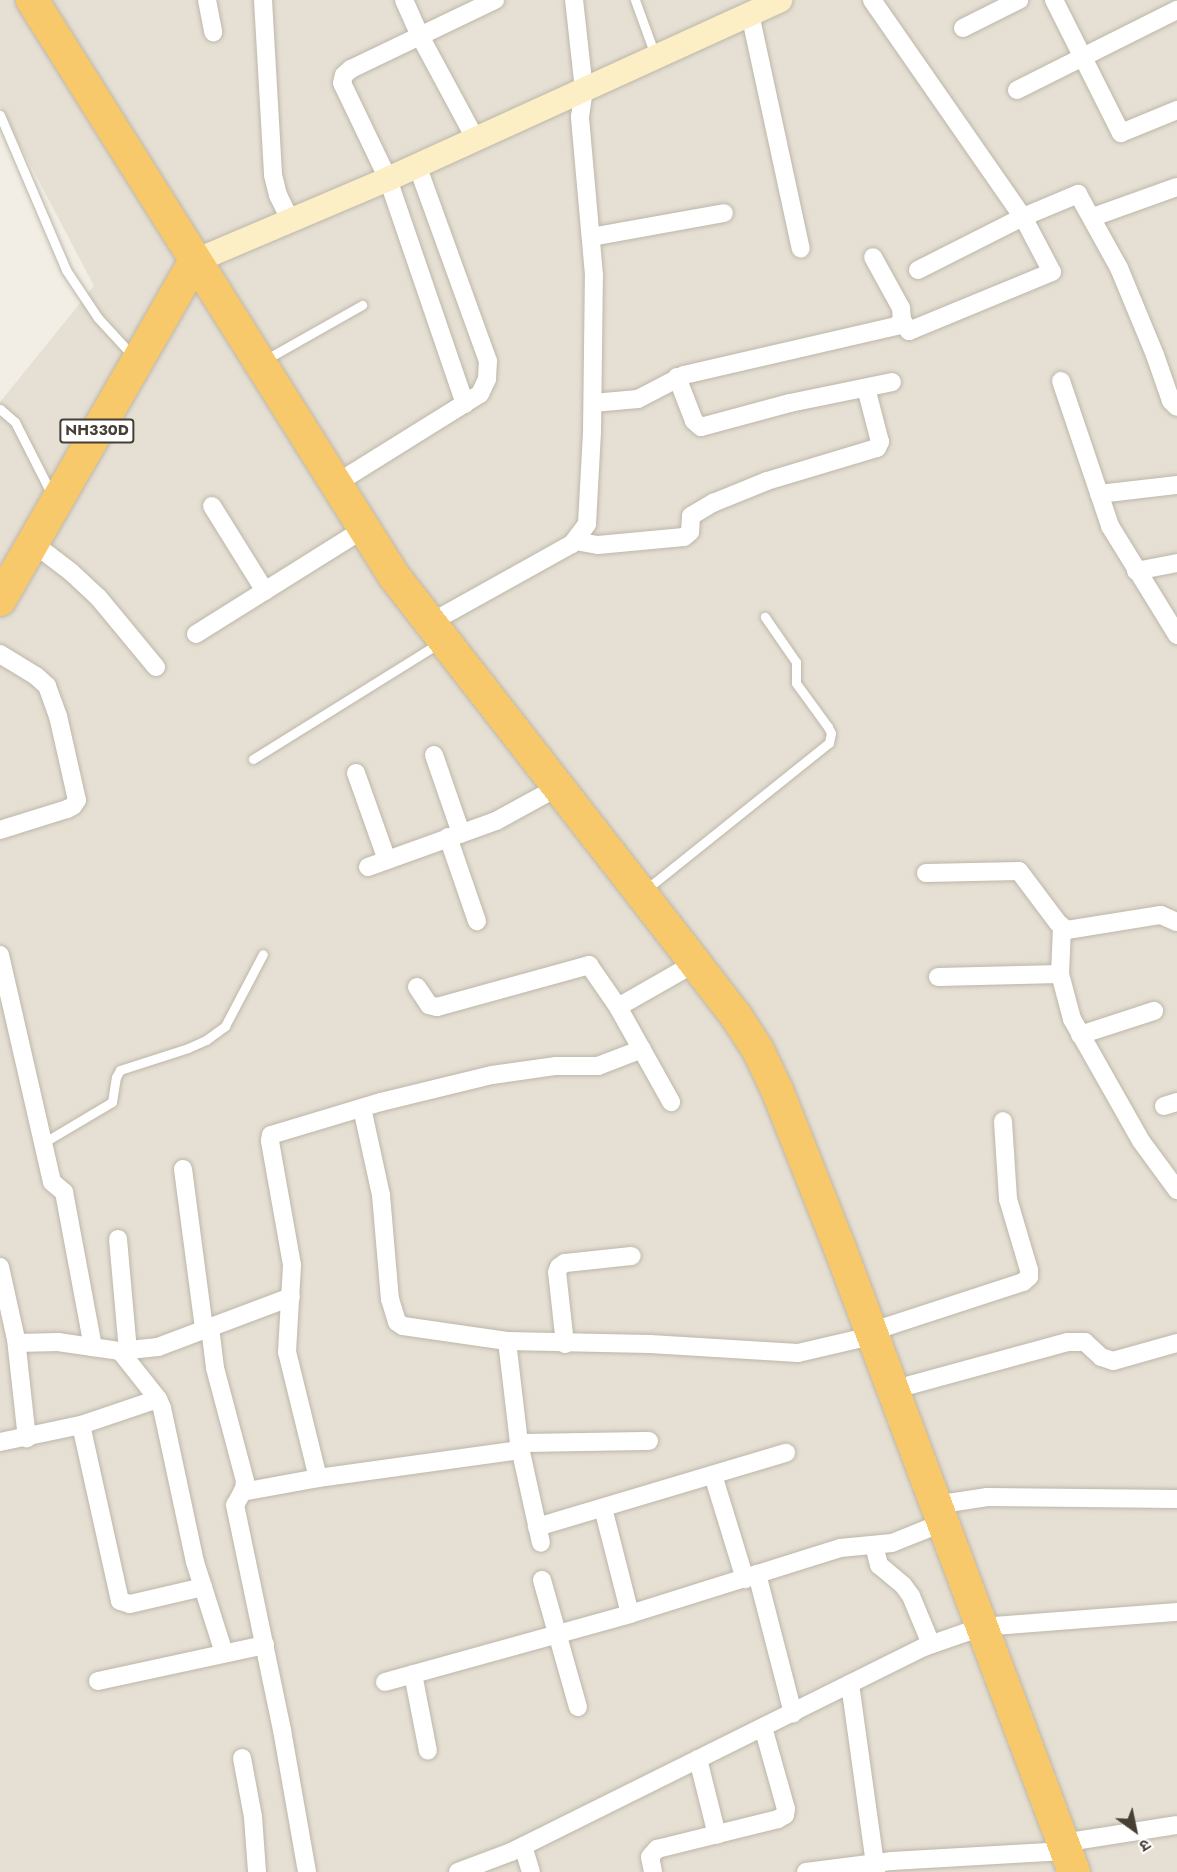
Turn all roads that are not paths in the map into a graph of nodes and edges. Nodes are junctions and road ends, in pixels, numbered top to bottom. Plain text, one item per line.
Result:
1 (32, 0) edge
2 (207, 0) edge
3 (263, 0) edge
4 (404, 0) edge
5 (495, 0) edge
6 (574, 0) edge
7 (635, 0) edge
8 (780, 0) edge
9 (872, 0) edge
10 (1019, 0) edge
11 (1054, 0) edge
12 (1177, 10) edge
13 (750, 14) junction
14 (963, 28) dead end
15 (213, 32) dead end
16 (420, 36) junction
17 (1083, 55) junction
18 (656, 57) junction
19 (584, 90) junction
20 (1017, 90) dead end
21 (1177, 110) edge
22 (0, 115) edge
23 (475, 138) junction
24 (417, 165) junction
25 (388, 179) junction
26 (1177, 187) edge
27 (724, 213) dead end
28 (1023, 217) junction
29 (1093, 217) junction
30 (291, 222) junction
31 (591, 237) junction
32 (801, 249) dead end
33 (873, 257) dead end
34 (195, 261) junction
35 (918, 270) dead end
36 (362, 305) dead end
37 (903, 320) junction
38 (138, 361) junction
39 (261, 362) junction
40 (676, 377) junction
41 (1061, 381) dead end
42 (892, 382) dead end
43 (866, 388) junction
44 (593, 403) junction
45 (465, 404) junction
46 (1177, 407) edge
47 (0, 409) edge
48 (337, 483) junction
49 (1177, 485) edge
50 (1099, 494) junction
51 (56, 503) junction
52 (212, 506) dead end
53 (365, 528) junction
54 (575, 541) junction
55 (33, 543) junction
56 (1177, 563) edge
57 (1136, 571) junction
58 (265, 591) junction
59 (0, 600) edge
60 (765, 617) dead end
61 (437, 632) junction
62 (195, 634) dead end
63 (1177, 635) edge
64 (0, 654) edge
65 (156, 667) dead end
66 (434, 756) dead end
67 (253, 759) dead end
68 (356, 773) dead end
69 (558, 787) junction
70 (0, 830) edge
71 (455, 835) junction
72 (387, 860) junction
73 (369, 867) dead end
74 (926, 873) dead end
75 (641, 893) junction
76 (477, 921) dead end
77 (1177, 922) edge
78 (1062, 927) junction
79 (263, 954) dead end
80 (0, 955) edge
81 (695, 963) junction
82 (1060, 974) junction
83 (938, 977) dead end
84 (417, 987) dead end
85 (618, 1007) junction
86 (1154, 1011) dead end
87 (1080, 1035) junction
88 (642, 1049) junction
89 (671, 1102) dead end
90 (362, 1108) junction
91 (1003, 1121) dead end
92 (43, 1143) junction
93 (183, 1169) dead end
94 (1177, 1190) edge
95 (118, 1239) dead end
96 (632, 1256) dead end
97 (0, 1267) edge
98 (291, 1297) junction
99 (4, 1304) edge
100 (207, 1328) junction
101 (870, 1334) junction
102 (507, 1341) junction
103 (17, 1343) junction
104 (565, 1344) junction
105 (93, 1347) junction
106 (1175, 1347) edge
107 (124, 1351) junction
108 (892, 1390) junction
109 (158, 1399) junction
110 (81, 1425) junction
111 (27, 1438) junction
112 (648, 1441) dead end
113 (0, 1442) edge
114 (519, 1447) junction
115 (786, 1454) dead end
116 (713, 1475) junction
117 (318, 1478) junction
118 (243, 1492) junction
119 (1177, 1499) edge
120 (603, 1508) junction
121 (939, 1514) junction
122 (874, 1545) junction
123 (751, 1576) junction
124 (542, 1580) dead end
125 (203, 1587) junction
126 (1177, 1612) edge
127 (630, 1614) junction
128 (981, 1627) junction
129 (558, 1632) junction
130 (931, 1644) junction
131 (265, 1645) junction
132 (224, 1653) junction
133 (413, 1674) junction
134 (98, 1681) dead end
135 (385, 1682) dead end
136 (850, 1684) junction
137 (578, 1707) dead end
138 (792, 1713) junction
139 (763, 1727) junction
140 (429, 1751) dead end
141 (242, 1758) dead end
142 (698, 1759) junction
143 (1177, 1825) edge
144 (717, 1834) junction
145 (523, 1846) junction
146 (1067, 1855) edge
147 (875, 1868) edge
148 (257, 1872) edge
149 (307, 1872) edge
150 (458, 1872) edge
151 (531, 1872) edge
152 (653, 1872) edge
153 (806, 1872) edge

1 - 34 highway
2 - 15 street
3 - 30 street
4 - 16 street
5 - 16 street
6 - 19 street
7 - 18 lane
8 - 13 street
9 - 28 street
10 - 14 street
11 - 17 street
12 - 17 street
13 - 18 street
13 - 32 street
16 - 23 street
16 - 25 street
17 - 20 street
17 - 21 street
18 - 19 street
19 - 23 street
19 - 31 street
22 - 38 lane
23 - 24 street
24 - 25 street
24 - 45 street
25 - 30 street
25 - 45 street
26 - 29 street
27 - 31 street
28 - 29 street
28 - 35 street
28 - 37 street
29 - 46 street
30 - 34 street
31 - 44 street
33 - 37 street
34 - 38 highway, NH330D
34 - 39 highway
36 - 39 lane
37 - 40 street
38 - 51 highway, NH330D
39 - 48 highway
40 - 43 street
40 - 44 street
41 - 50 street
42 - 43 street
43 - 54 street
44 - 54 street
45 - 48 street
47 - 51 lane
48 - 53 highway
49 - 50 street
50 - 57 street
51 - 55 highway, NH330D
52 - 58 street
53 - 58 street
53 - 61 highway
54 - 61 street
55 - 59 highway, NH330D
55 - 65 street
56 - 57 street
57 - 63 street
58 - 62 street
60 - 75 lane
61 - 67 lane
61 - 69 highway
64 - 70 street
66 - 71 street
68 - 72 street
69 - 71 street
69 - 75 highway
71 - 72 street
71 - 76 street
72 - 73 street
74 - 78 street
75 - 81 highway
77 - 78 street
78 - 82 street
79 - 92 lane
80 - 92 street
81 - 85 street
81 - 101 highway
82 - 83 street
82 - 87 street
84 - 85 street
85 - 88 street
86 - 87 street
87 - 94 street
88 - 89 street
88 - 90 street
90 - 98 street
90 - 102 street
91 - 101 street
92 - 105 street
93 - 100 street
95 - 107 street
96 - 104 street
97 - 99 street
98 - 100 street
98 - 117 street
99 - 103 street
100 - 107 street
100 - 118 street
101 - 104 street
101 - 108 highway
102 - 104 street
102 - 114 street
103 - 105 street
103 - 111 street
105 - 107 street
106 - 108 street
107 - 109 street
108 - 121 highway
109 - 110 street
109 - 125 street
110 - 111 street
110 - 125 street
111 - 113 street
112 - 114 street
114 - 117 street
114 - 120 street
115 - 116 street
116 - 120 street
116 - 123 street
117 - 118 street
118 - 131 street
119 - 121 street
120 - 127 street
121 - 122 street
121 - 128 highway
122 - 123 street
122 - 130 street
123 - 127 street
123 - 138 street
124 - 129 street
125 - 132 street
126 - 128 street
127 - 129 street
128 - 130 street
128 - 146 highway
129 - 133 street
129 - 137 street
130 - 136 street
131 - 132 street
131 - 149 street
132 - 134 street
133 - 135 street
133 - 140 street
136 - 138 street
136 - 147 street
138 - 139 street
139 - 142 street
139 - 144 street
141 - 148 street
142 - 144 street
142 - 145 street
143 - 146 street
144 - 152 street
145 - 150 street
145 - 151 street
146 - 147 street
147 - 153 street

